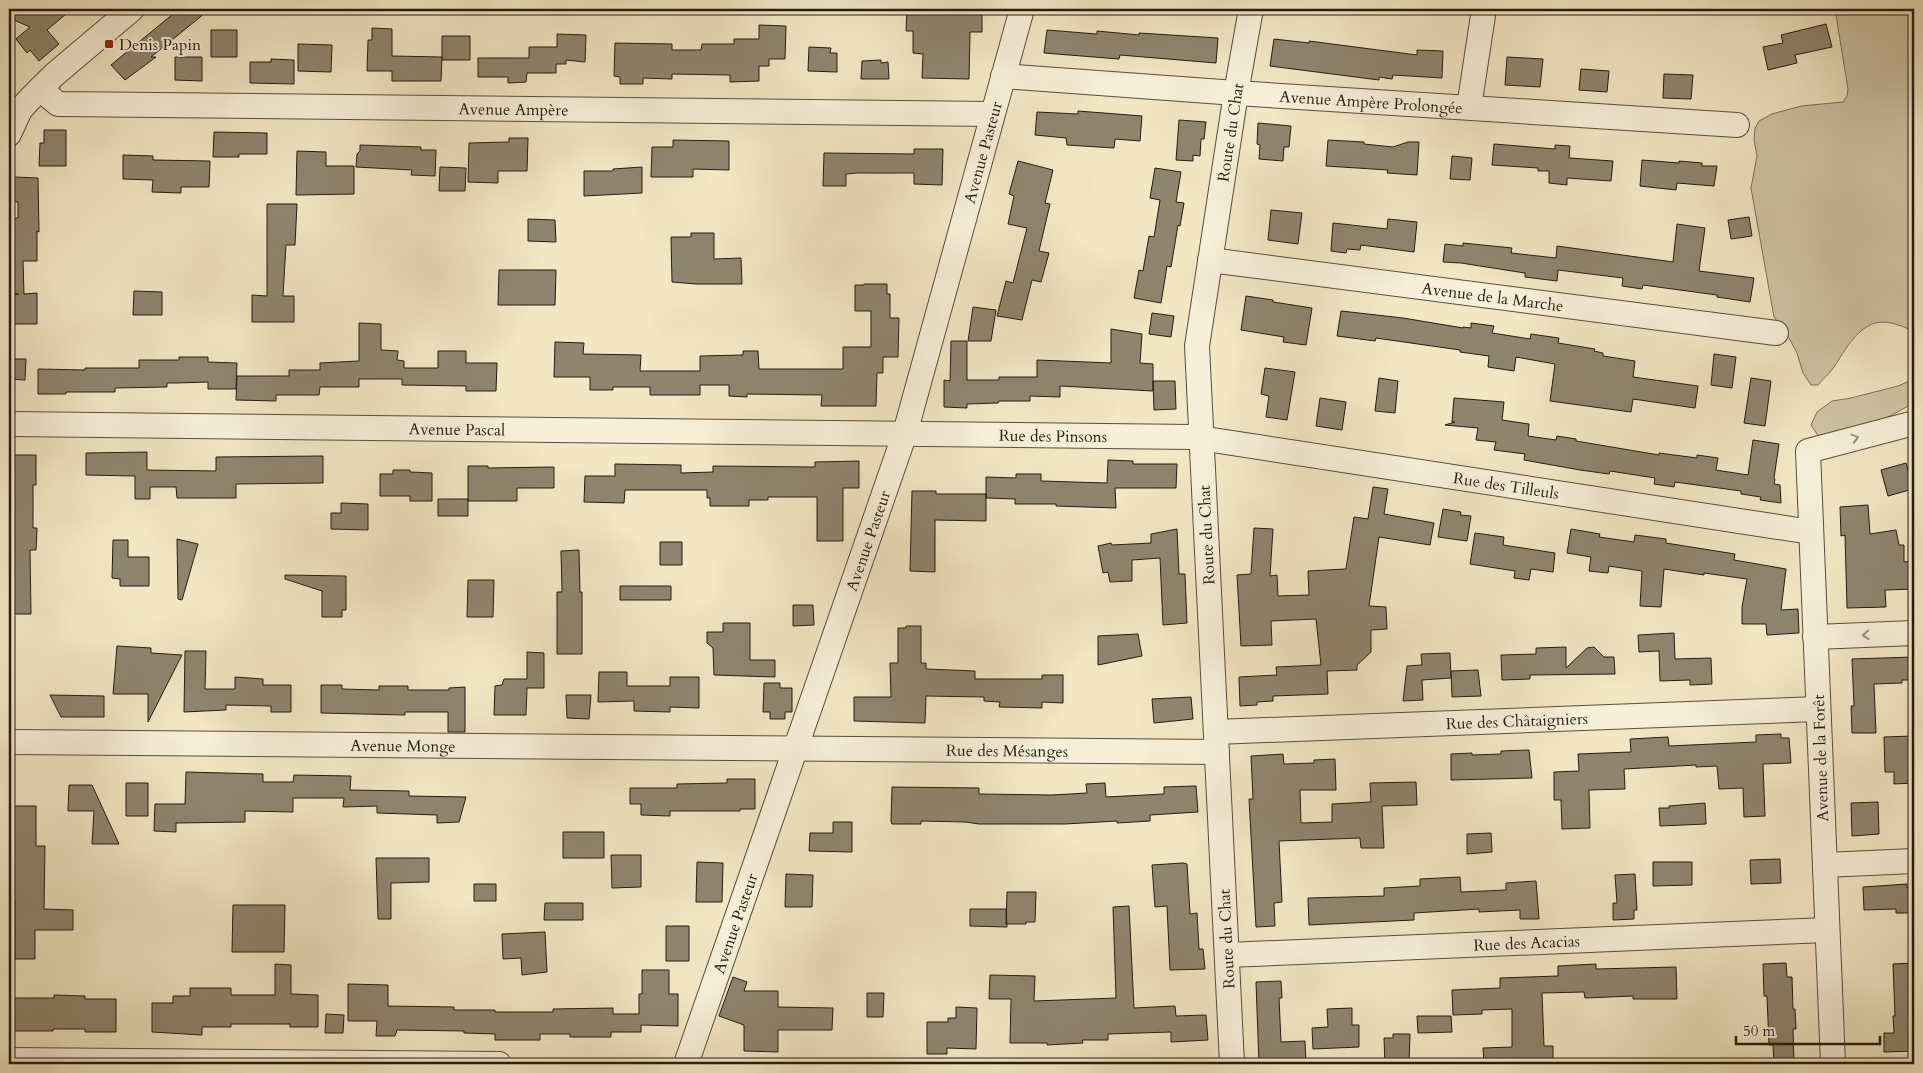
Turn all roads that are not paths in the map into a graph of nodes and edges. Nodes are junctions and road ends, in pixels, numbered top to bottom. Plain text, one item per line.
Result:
1 (132, 9) edge
2 (1022, 9) edge
3 (1251, 9) edge
4 (1484, 9) edge
5 (1003, 76) junction
6 (40, 89) junction
7 (1236, 93) junction
8 (1469, 107) junction
9 (992, 114) junction
10 (1737, 125) dead end
11 (9, 134) edge
12 (1210, 260) junction
13 (1776, 333) dead end
14 (1914, 423) edge
15 (9, 424) edge
16 (905, 433) junction
17 (1201, 438) junction
18 (1811, 532) junction
19 (1914, 633) edge
20 (1815, 637) junction
21 (1818, 709) junction
22 (9, 742) edge
23 (1217, 742) junction
24 (796, 749) junction
25 (1914, 861) edge
26 (1824, 864) junction
27 (1827, 930) junction
28 (1227, 955) junction
29 (9, 1060) edge
30 (499, 1064) edge
31 (686, 1064) edge
32 (1232, 1064) edge
33 (1833, 1064) edge

1 - 6 street
2 - 5 street, Avenue Pasteur
3 - 7 street, Route du Chat
4 - 8 street
5 - 7 street, Avenue Ampère Prolongée
5 - 9 street, Avenue Pasteur
6 - 9 street, Avenue Ampère
6 - 11 street
7 - 8 street, Avenue Ampère Prolongée
7 - 12 street, Route du Chat
8 - 10 street, Avenue Ampère Prolongée
9 - 16 street, Avenue Pasteur
12 - 13 street, Avenue de la Marche
12 - 17 street, Route du Chat
18 -> 14 street, Avenue de la Forêt
15 - 16 street, Avenue Pascal
16 - 17 street, Rue des Pinsons
16 - 24 street, Avenue Pasteur
17 - 18 street, Rue des Tilleuls
17 - 23 street, Route du Chat
18 - 20 street, Avenue de la Forêt
19 -> 20 street
20 - 21 street, Avenue de la Forêt
21 - 23 street, Rue des Châtaigniers
21 - 26 street, Avenue de la Forêt
22 - 24 street, Avenue Monge
23 - 24 street, Rue des Mésanges
23 - 28 street, Route du Chat
24 - 31 street, Avenue Pasteur
25 - 26 street
26 - 27 street, Avenue de la Forêt
27 - 28 street, Rue des Acacias
27 - 33 street, Avenue de la Forêt
28 - 32 street, Route du Chat
29 - 30 street

